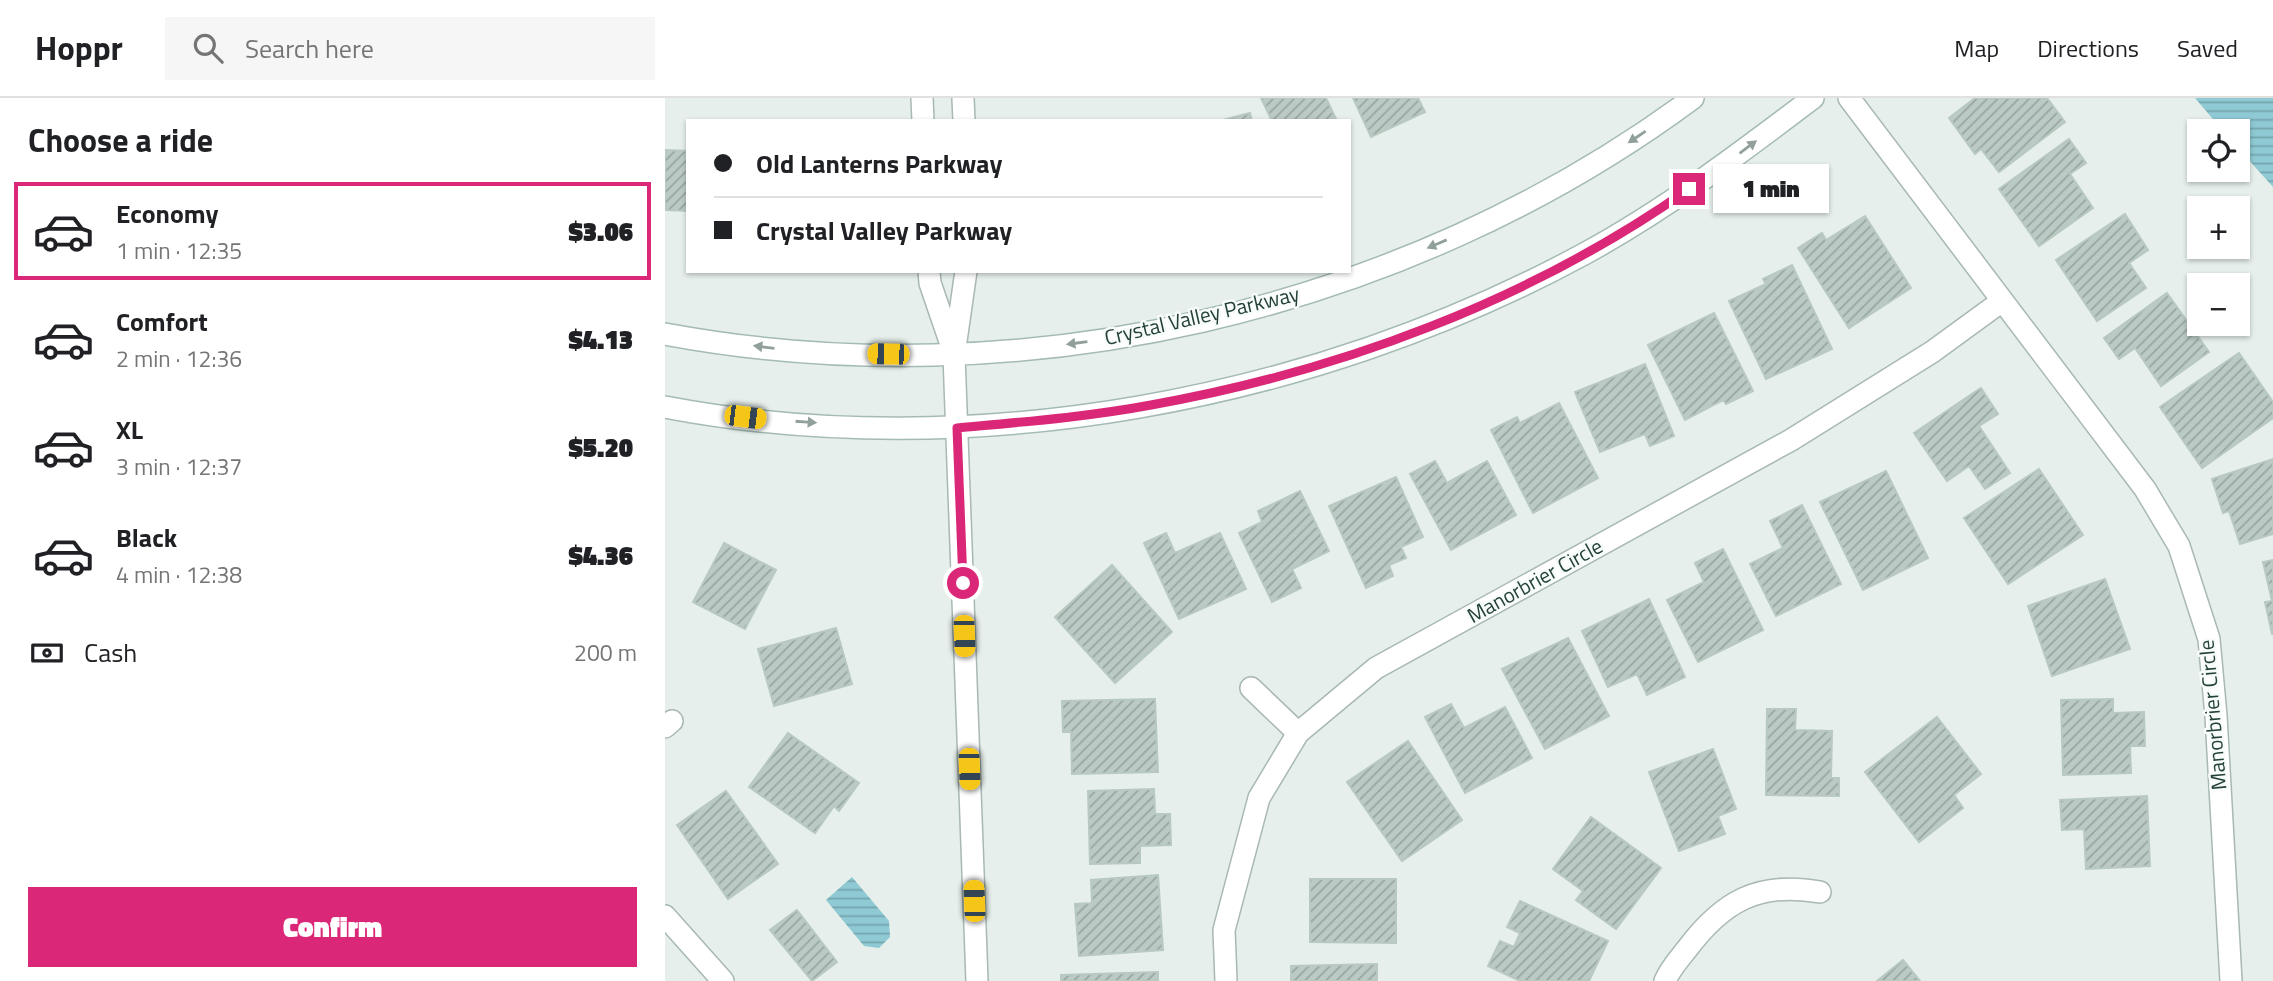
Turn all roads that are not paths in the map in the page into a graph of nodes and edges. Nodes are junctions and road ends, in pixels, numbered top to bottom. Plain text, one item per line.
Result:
1 (922, 98) edge
2 (963, 98) edge
3 (1693, 98) edge
4 (1813, 98) edge
5 (1849, 98) edge
6 (923, 119) edge
7 (964, 119) edge
8 (929, 273) edge
9 (966, 273) edge
10 (2002, 301) junction
11 (665, 334) edge
12 (954, 355) junction
13 (665, 407) edge
14 (957, 428) junction
15 (1251, 688) dead end
16 (1298, 733) junction
17 (1819, 892) dead end
18 (665, 916) edge
19 (723, 981) edge
20 (977, 981) edge
21 (1226, 981) edge
22 (1665, 981) edge
23 (2231, 981) edge

1 - 6 street
2 - 7 street
3 -> 12 street, Crystal Valley Parkway
14 -> 4 street
5 - 10 street, Manorbrier Circle
8 - 12 street
9 - 12 street
10 - 16 street, Manorbrier Circle
10 - 23 street, Manorbrier Circle
12 -> 11 street, Crystal Valley Parkway
12 - 14 street
13 -> 14 street
14 - 20 street
15 - 16 street
16 - 21 street, Manorbrier Circle
17 - 22 street
18 - 19 street

